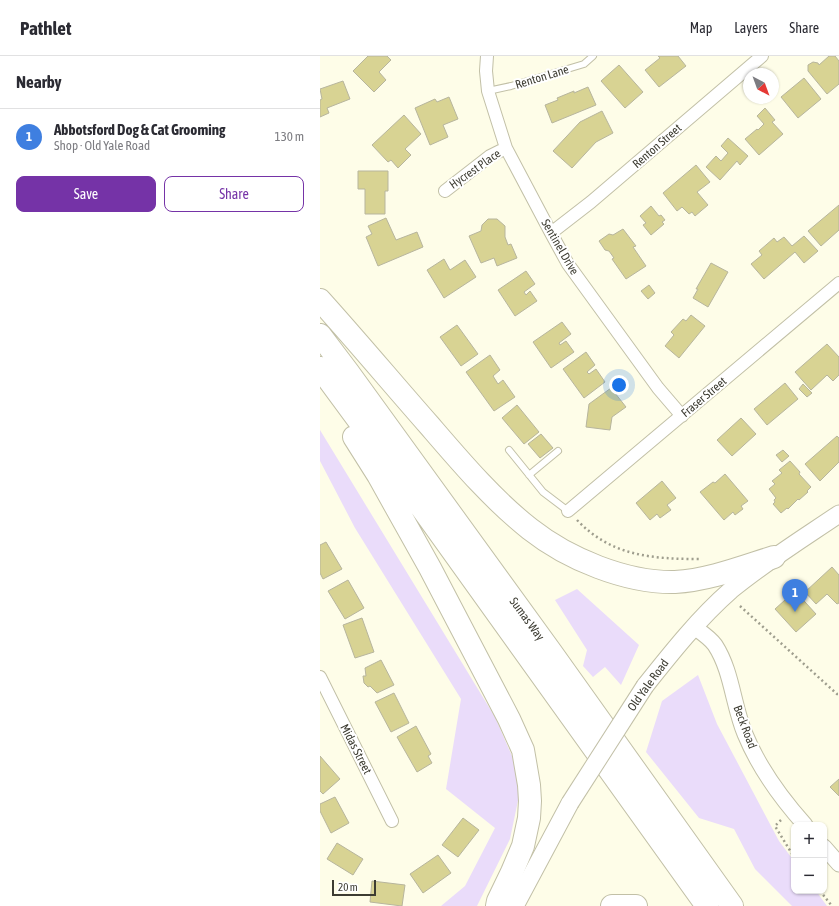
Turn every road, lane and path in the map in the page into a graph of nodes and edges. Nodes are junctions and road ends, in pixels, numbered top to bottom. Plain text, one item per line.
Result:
1 (487, 56) edge
2 (593, 56) edge
3 (762, 56) edge
4 (488, 91) junction
5 (506, 148) junction
6 (444, 191) dead end
7 (551, 233) junction
8 (839, 283) edge
9 (320, 300) edge
10 (320, 335) edge
11 (320, 368) edge
12 (320, 389) edge
13 (682, 416) junction
14 (509, 450) dead end
15 (558, 451) dead end
16 (529, 475) junction
17 (839, 514) edge
18 (572, 515) junction
19 (774, 557) junction
20 (702, 559) dead end
21 (740, 606) dead end
22 (694, 626) junction
23 (320, 678) edge
24 (839, 694) edge
25 (782, 820) dead end
26 (392, 821) dead end
27 (803, 822) edge
28 (827, 850) edge
29 (791, 852) edge
30 (839, 864) edge
31 (822, 894) edge
32 (497, 906) edge
33 (515, 906) edge
34 (612, 906) edge
35 (636, 906) edge
36 (707, 906) edge
37 (732, 906) edge
38 (832, 906) edge

1 - 4 street, Sentinel Drive
2 - 4 lane, Renton Lane
3 - 7 street, Renton Street
4 - 5 street, Sentinel Drive
5 - 6 street, Hycrest Place
5 - 7 street, Sentinel Drive
7 - 13 street, Sentinel Drive
8 - 13 street, Fraser Street
9 - 19 highway
10 - 37 highway, Sumas Way
11 - 36 highway, Sumas Way
12 - 32 highway
13 - 18 street, Fraser Street
14 - 16 lane
15 - 16 lane
16 - 18 lane
17 - 19 main road, Old Yale Road
18 - 20 path
19 - 22 main road, Old Yale Road
21 - 24 path
22 - 27 street, Beck Road
22 - 33 main road, Old Yale Road, bridge
23 - 26 street, Midas Street
25 - 29 path
28 - 30 street
31 - 38 path
34 - 35 highway

